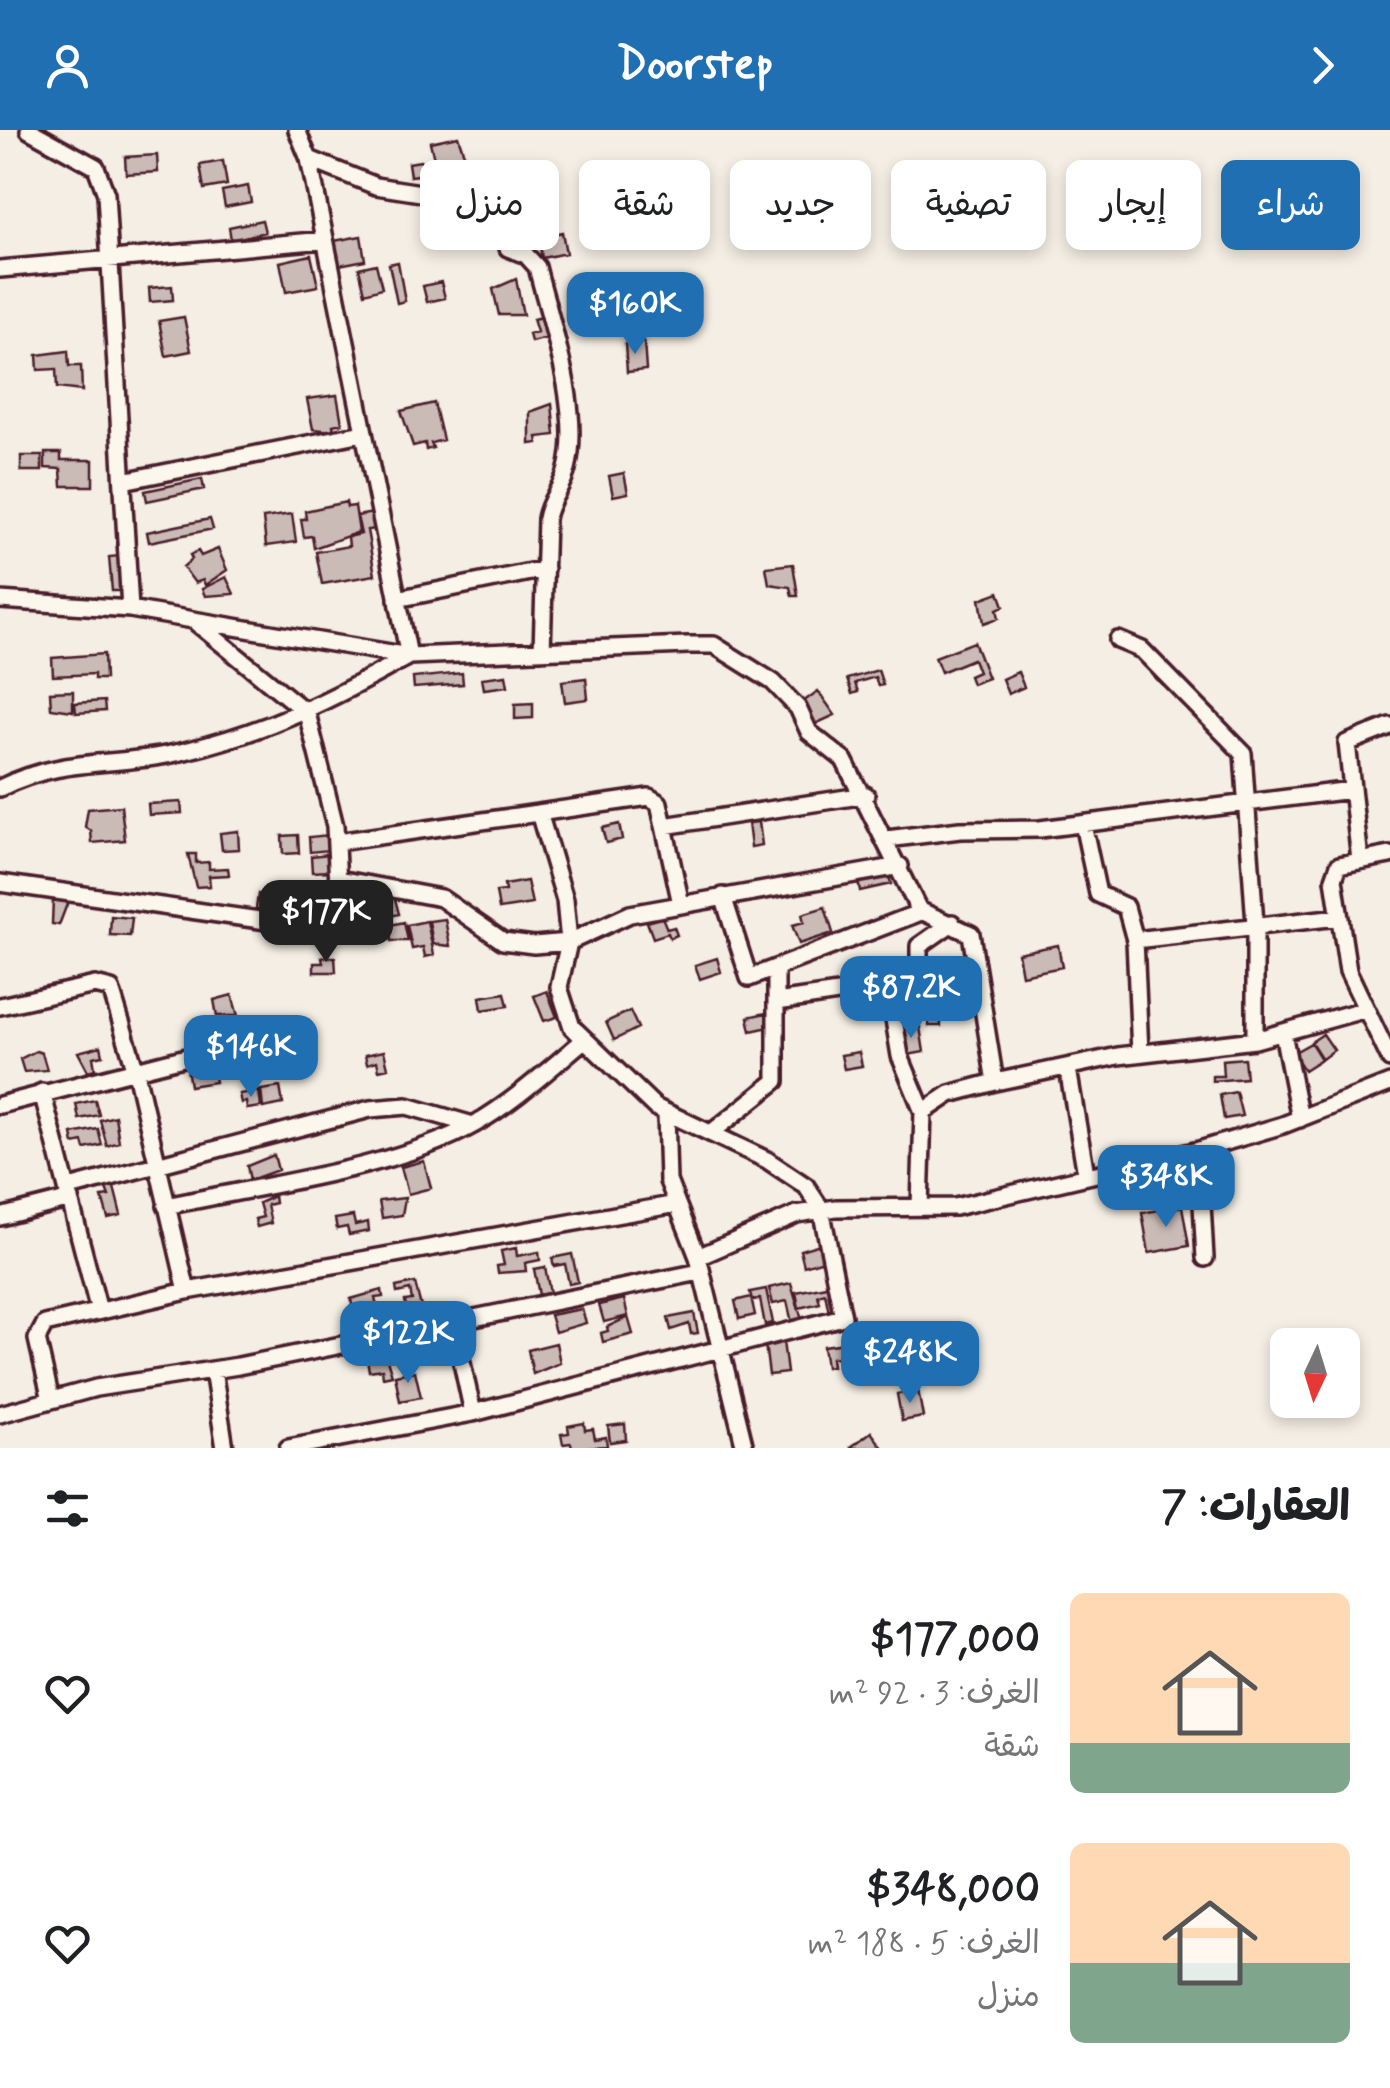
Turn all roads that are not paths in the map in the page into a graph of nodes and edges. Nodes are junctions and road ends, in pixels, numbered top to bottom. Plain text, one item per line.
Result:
1 (29, 130) edge
2 (297, 130) edge
3 (309, 159) junction
4 (325, 240) junction
5 (110, 262) junction
6 (0, 269) edge
7 (363, 433) junction
8 (123, 481) junction
9 (545, 569) junction
10 (0, 600) edge
11 (397, 600) junction
12 (130, 610) junction
13 (193, 620) junction
14 (1118, 640) dead end
15 (542, 652) junction
16 (409, 656) junction
17 (308, 713) junction
18 (1390, 726) edge
19 (0, 788) edge
20 (1351, 790) junction
21 (866, 795) junction
22 (1250, 805) junction
23 (540, 816) junction
24 (1082, 824) junction
25 (664, 826) junction
26 (887, 839) junction
27 (337, 842) junction
28 (1390, 855) edge
29 (1360, 860) junction
30 (900, 866) junction
31 (339, 878) junction
32 (0, 884) edge
33 (724, 896) junction
34 (681, 904) junction
35 (921, 912) junction
36 (1338, 917) junction
37 (952, 922) junction
38 (1255, 924) junction
39 (1135, 940) junction
40 (569, 942) junction
41 (776, 968) junction
42 (889, 988) junction
43 (778, 1002) junction
44 (0, 1006) edge
45 (1363, 1010) junction
46 (1284, 1033) junction
47 (584, 1040) junction
48 (1255, 1040) junction
49 (214, 1050) dead end
50 (1140, 1053) junction
51 (1390, 1060) edge
52 (135, 1068) junction
53 (1068, 1069) junction
54 (995, 1082) junction
55 (1390, 1084) edge
56 (42, 1092) junction
57 (0, 1105) edge
58 (923, 1112) junction
59 (666, 1114) junction
60 (1300, 1119) junction
61 (474, 1125) junction
62 (711, 1133) junction
63 (1198, 1150) junction
64 (158, 1164) junction
65 (1086, 1174) junction
66 (70, 1193) junction
67 (677, 1204) junction
68 (166, 1206) junction
69 (920, 1207) junction
70 (821, 1210) junction
71 (0, 1217) edge
72 (1205, 1258) dead end
73 (699, 1264) junction
74 (186, 1291) junction
75 (99, 1311) junction
76 (453, 1322) junction
77 (720, 1351) junction
78 (213, 1370) junction
79 (51, 1400) junction
80 (473, 1413) junction
81 (0, 1414) edge
82 (742, 1447) edge
83 (225, 1448) edge
84 (288, 1448) edge

1 - 5 street
2 - 3 street
3 - 4 street
3 - 9 street
4 - 5 street
4 - 7 street
5 - 6 street
5 - 8 street
7 - 8 street
7 - 11 street
8 - 12 street
9 - 11 street
9 - 15 street
10 - 12 street
11 - 16 street
12 - 13 street
13 - 16 street
13 - 17 street
14 - 22 street
15 - 16 street
15 - 21 street
16 - 17 street
17 - 19 street
17 - 27 street
18 - 20 street
20 - 22 street
20 - 29 street
21 - 25 street
21 - 26 street
22 - 24 street
22 - 38 street
23 - 25 street
23 - 27 street
23 - 40 street
24 - 26 street
24 - 39 street
25 - 34 street
26 - 30 street
27 - 31 street
28 - 29 street
29 - 36 street
30 - 33 street
30 - 35 street
31 - 32 street
31 - 40 street
33 - 34 street
33 - 41 street
34 - 40 street
35 - 37 street
35 - 41 street
36 - 38 street
36 - 45 street
37 - 42 street
37 - 54 street
38 - 39 street
38 - 48 street
39 - 50 street
40 - 47 street
41 - 43 street
42 - 43 street
42 - 58 street
43 - 62 street
44 - 52 street
45 - 46 street
45 - 51 street
46 - 48 street
46 - 60 street
47 - 59 street
47 - 61 street
48 - 50 street
49 - 52 street
50 - 53 street
52 - 56 street
52 - 64 street
53 - 54 street
53 - 65 street
54 - 58 street
55 - 60 street
56 - 57 street
56 - 66 street
58 - 69 street
59 - 62 street
59 - 67 street
60 - 63 street
61 - 64 street
61 - 68 street
62 - 70 street
63 - 65 street
63 - 72 street
64 - 66 street
64 - 68 street
65 - 69 street
66 - 71 street
66 - 75 street
67 - 73 street
67 - 74 street
68 - 74 street
69 - 70 street
70 - 73 street
70 - 77 street
73 - 76 street
73 - 77 street
74 - 75 street
75 - 79 street
76 - 78 street
76 - 80 street
77 - 80 street
77 - 82 street
78 - 79 street
78 - 83 street
79 - 81 street
80 - 84 street

